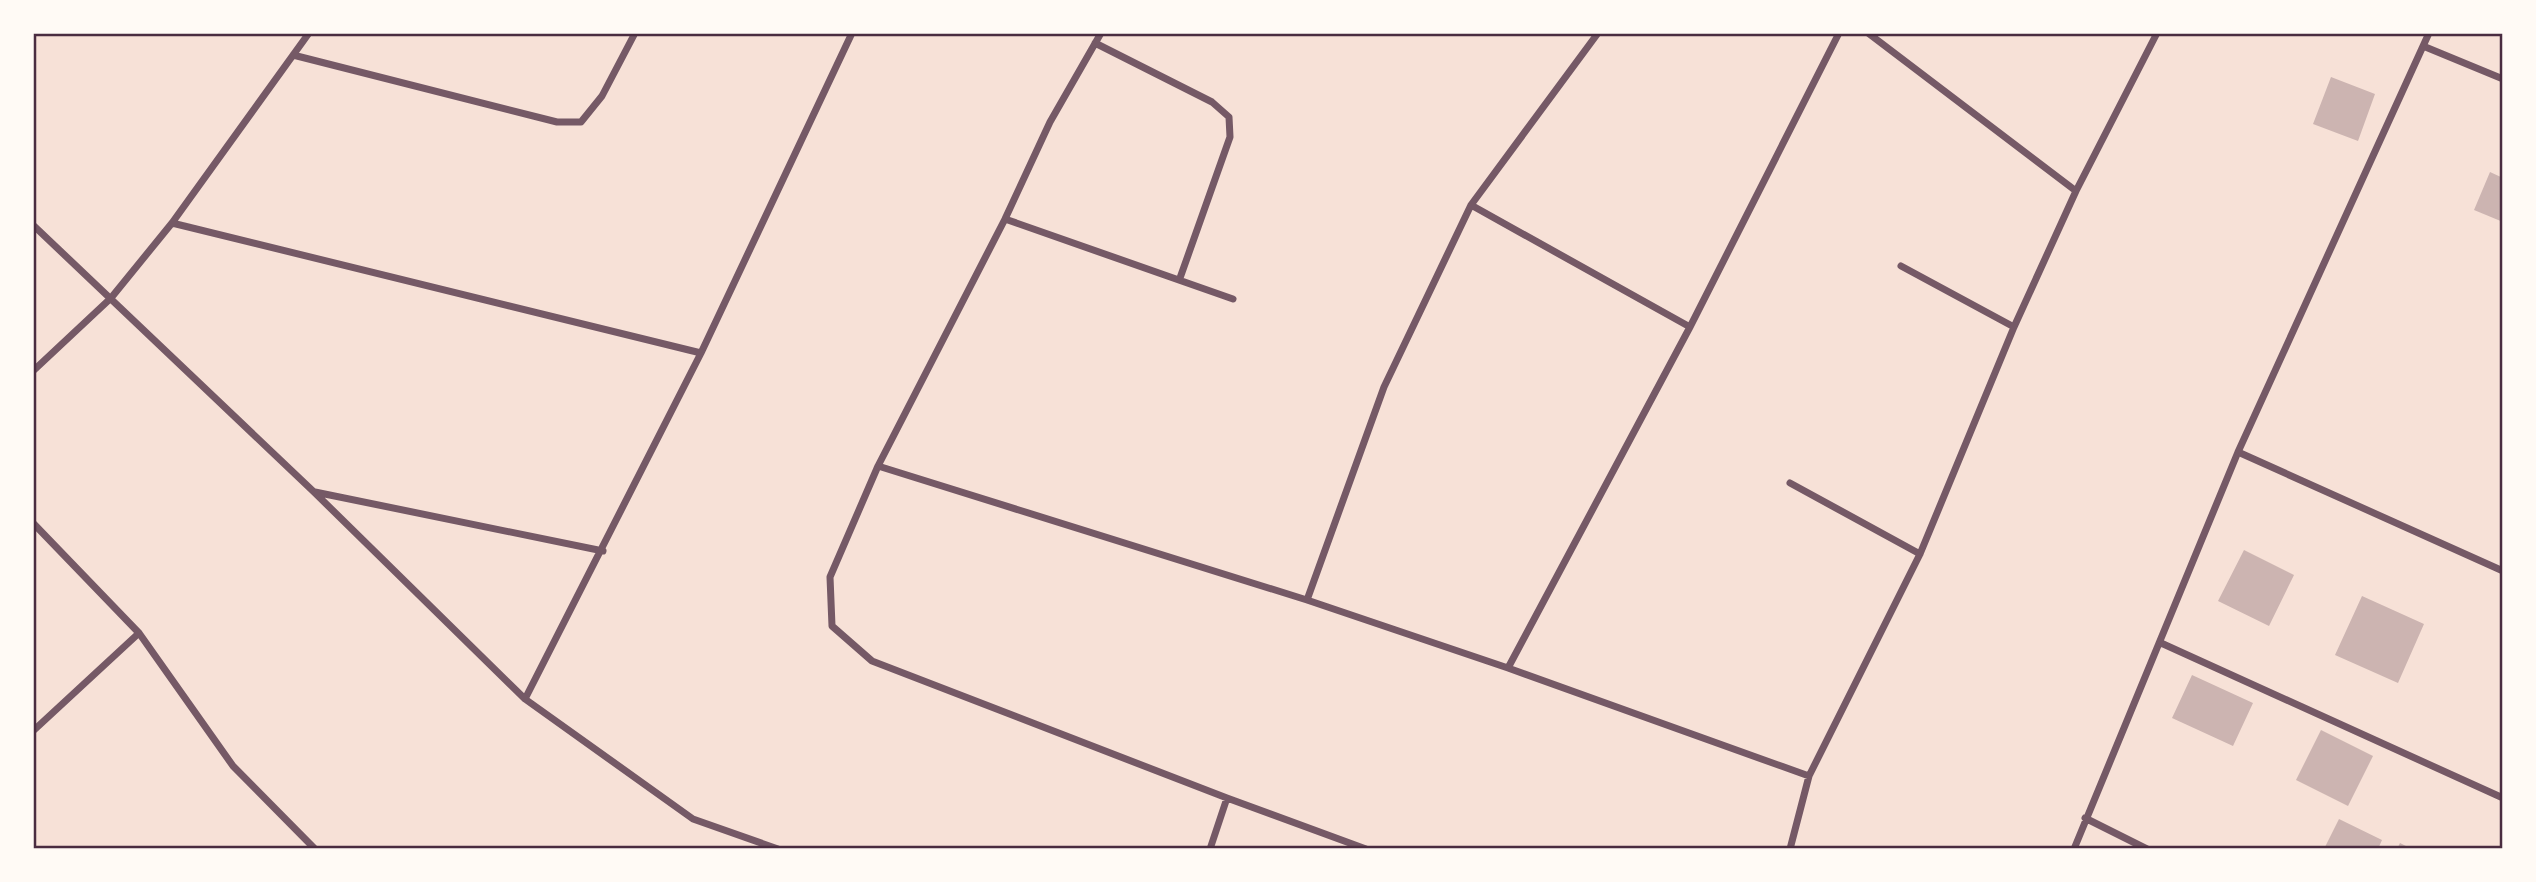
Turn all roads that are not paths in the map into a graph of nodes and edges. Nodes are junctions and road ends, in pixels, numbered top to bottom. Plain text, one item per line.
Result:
1 (309, 33) edge
2 (635, 33) edge
3 (852, 33) edge
4 (1101, 33) edge
5 (1598, 33) edge
6 (1839, 33) edge
7 (1868, 33) edge
8 (2157, 33) edge
9 (2429, 33) edge
10 (1095, 43) junction
11 (2423, 46) junction
12 (293, 55) junction
13 (2503, 79) edge
14 (2076, 191) junction
15 (1471, 205) junction
16 (1005, 219) junction
17 (172, 223) junction
18 (33, 225) edge
19 (1900, 266) dead end
20 (1180, 278) junction
21 (111, 298) junction
22 (1233, 299) dead end
23 (1690, 327) junction
24 (2014, 327) junction
25 (701, 353) junction
26 (33, 371) edge
27 (2238, 452) junction
28 (878, 466) junction
29 (1790, 483) dead end
30 (314, 492) junction
31 (33, 523) edge
32 (603, 551) junction
33 (1920, 554) junction
34 (2503, 571) edge
35 (1307, 600) junction
36 (139, 633) junction
37 (2161, 643) junction
38 (1508, 668) junction
39 (525, 699) junction
40 (33, 732) edge
41 (1809, 776) junction
42 (2503, 798) edge
43 (1227, 799) junction
44 (2085, 818) junction
45 (313, 848) edge
46 (778, 849) edge
47 (1210, 849) edge
48 (1366, 849) edge
49 (1790, 849) edge
50 (2074, 849) edge
51 (2147, 849) edge

1 - 12 street
2 - 12 street
3 - 25 street
4 - 10 street
5 - 15 street
6 - 23 street
7 - 14 street
8 - 14 street
9 - 11 street
10 - 16 street
10 - 20 street
11 - 13 street
11 - 27 street
12 - 17 street
14 - 24 street
15 - 23 street
15 - 35 street
16 - 20 street
16 - 28 street
17 - 21 street
17 - 25 street
18 - 21 street
19 - 24 street
20 - 22 street
21 - 26 street
21 - 30 street
23 - 38 street
24 - 33 street
25 - 32 street
27 - 34 street
27 - 37 street
28 - 35 street
28 - 43 street
29 - 33 street
30 - 32 street
30 - 39 street
31 - 36 street
32 - 39 street
33 - 41 street
35 - 38 street
36 - 40 street
36 - 45 street
37 - 42 street
37 - 44 street
38 - 41 street
39 - 46 street
41 - 49 street
43 - 47 street
43 - 48 street
44 - 50 street
44 - 51 street

